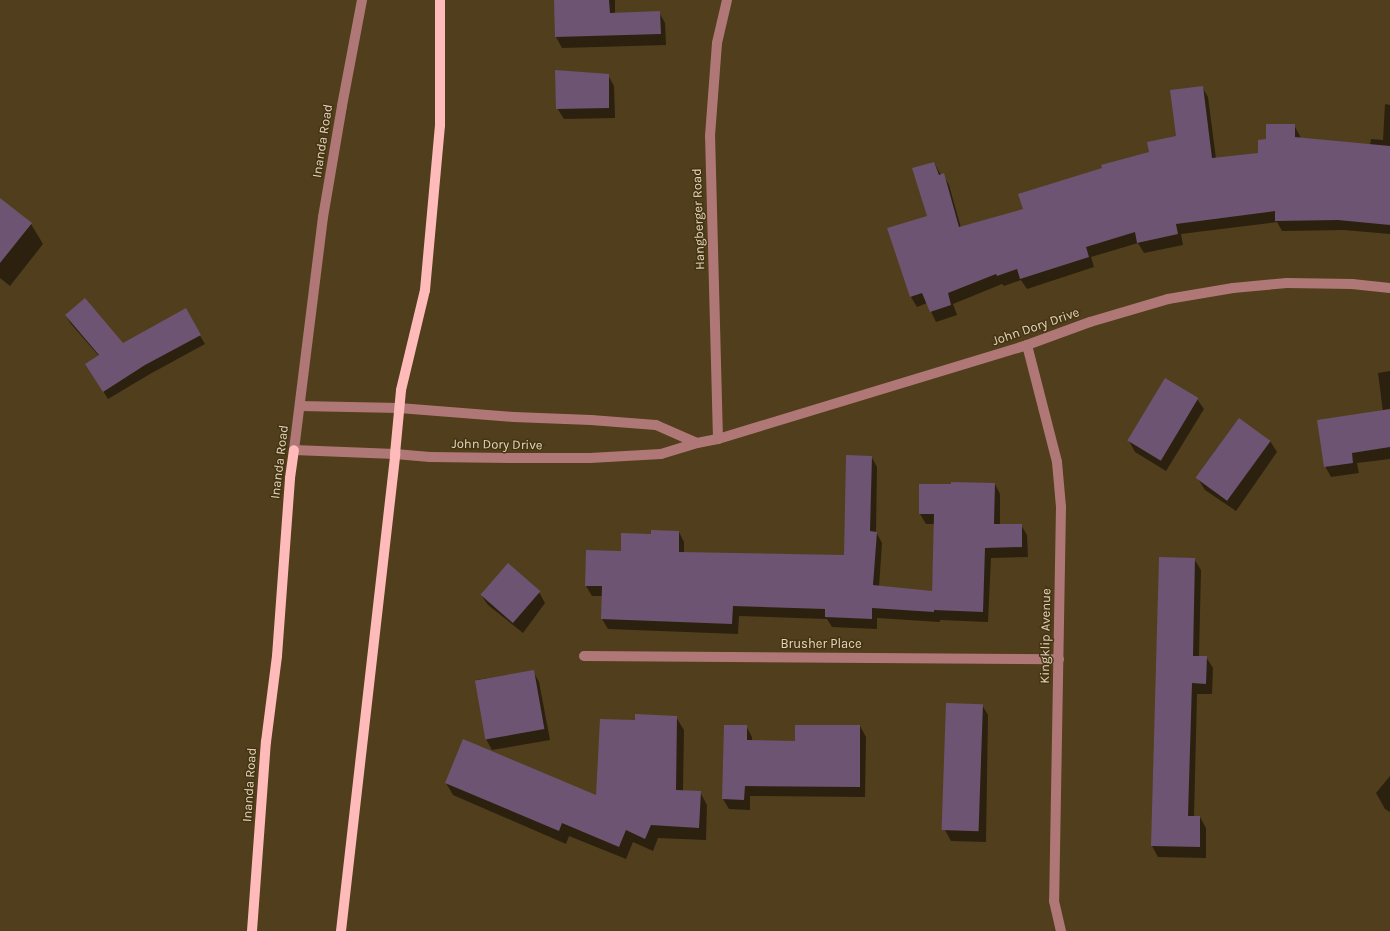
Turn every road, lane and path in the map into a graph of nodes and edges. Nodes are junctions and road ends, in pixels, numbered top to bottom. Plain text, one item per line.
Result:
1 (362, 0) edge
2 (440, 0) edge
3 (727, 0) edge
4 (1390, 288) edge
5 (1027, 345) junction
6 (300, 406) junction
7 (399, 408) junction
8 (718, 439) junction
9 (697, 443) junction
10 (294, 450) junction
11 (395, 454) junction
12 (584, 656) dead end
13 (1059, 659) junction
14 (252, 931) edge
15 (341, 931) edge
16 (1061, 931) edge

1 - 6 street, Inanda Road
2 - 7 main road
3 - 8 street, Hangberger Road
4 - 5 street, John Dory Drive
5 - 8 street, John Dory Drive
5 - 13 street, Kingklip Avenue
6 - 7 street
6 - 10 street, Inanda Road
7 - 9 street
7 - 11 main road
8 - 9 street, John Dory Drive
9 - 11 street, John Dory Drive
10 - 11 street, John Dory Drive
10 - 14 main road, Inanda Road
11 - 15 main road
12 - 13 street, Brusher Place
13 - 16 street, Kingklip Avenue

